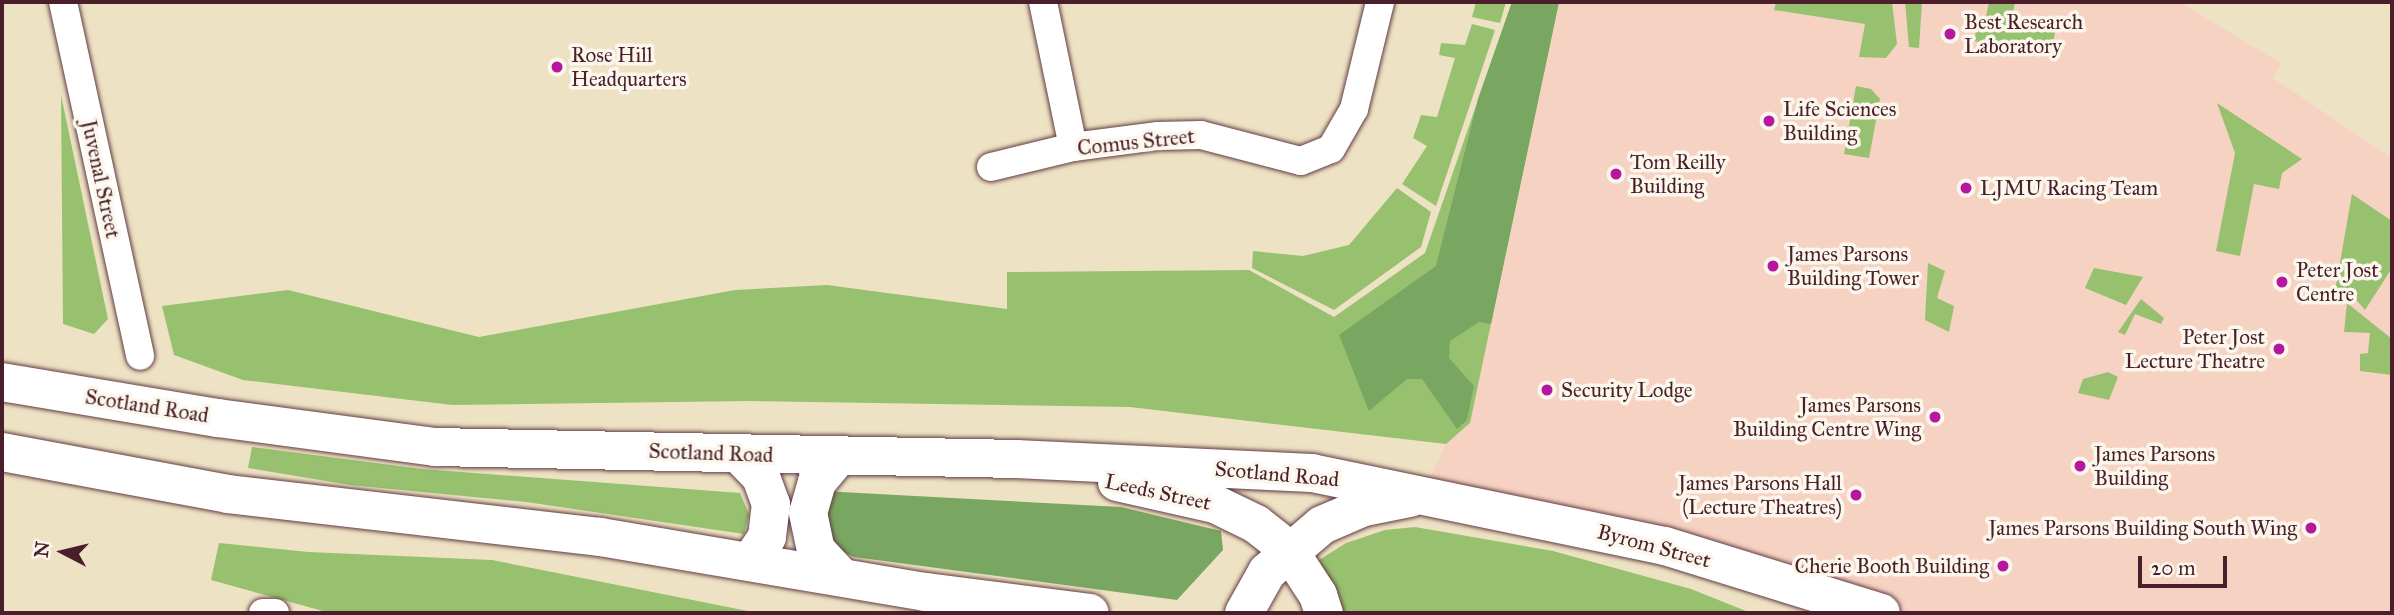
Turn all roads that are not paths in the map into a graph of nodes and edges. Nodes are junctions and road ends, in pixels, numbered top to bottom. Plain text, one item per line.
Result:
1 (63, 2) edge
2 (1043, 2) edge
3 (1380, 2) edge
4 (1073, 147) junction
5 (991, 167) dead end
6 (140, 355) dead end
7 (2, 382) edge
8 (2, 452) edge
9 (738, 453) junction
10 (838, 457) junction
11 (1016, 458) junction
12 (2, 463) edge
13 (63, 464) junction
14 (1422, 495) junction
15 (1288, 549) junction
16 (750, 562) junction
17 (841, 578) junction
18 (926, 592) junction
19 (1822, 602) edge
20 (263, 613) edge
21 (275, 613) edge
22 (963, 613) edge
23 (1090, 613) edge
24 (1244, 613) edge
25 (1324, 613) edge
26 (1881, 613) edge

1 - 6 street, Juvenal Street
2 - 4 street
3 - 4 street, Comus Street
4 - 5 street, Comus Street
7 - 9 highway, Scotland Road
8 - 13 highway
9 - 10 highway, Scotland Road
9 - 16 highway
10 - 11 highway, Scotland Road
10 - 17 highway
11 - 14 highway, Scotland Road
11 - 15 highway, Leeds Street
12 - 13 highway
13 - 16 highway
14 - 15 highway
14 - 19 highway, Byrom Street
15 - 24 highway
15 - 25 highway, Leeds Street
16 - 17 highway
17 - 18 highway
18 - 22 highway
18 - 23 highway
19 - 26 highway, Byrom Street
20 - 21 street

